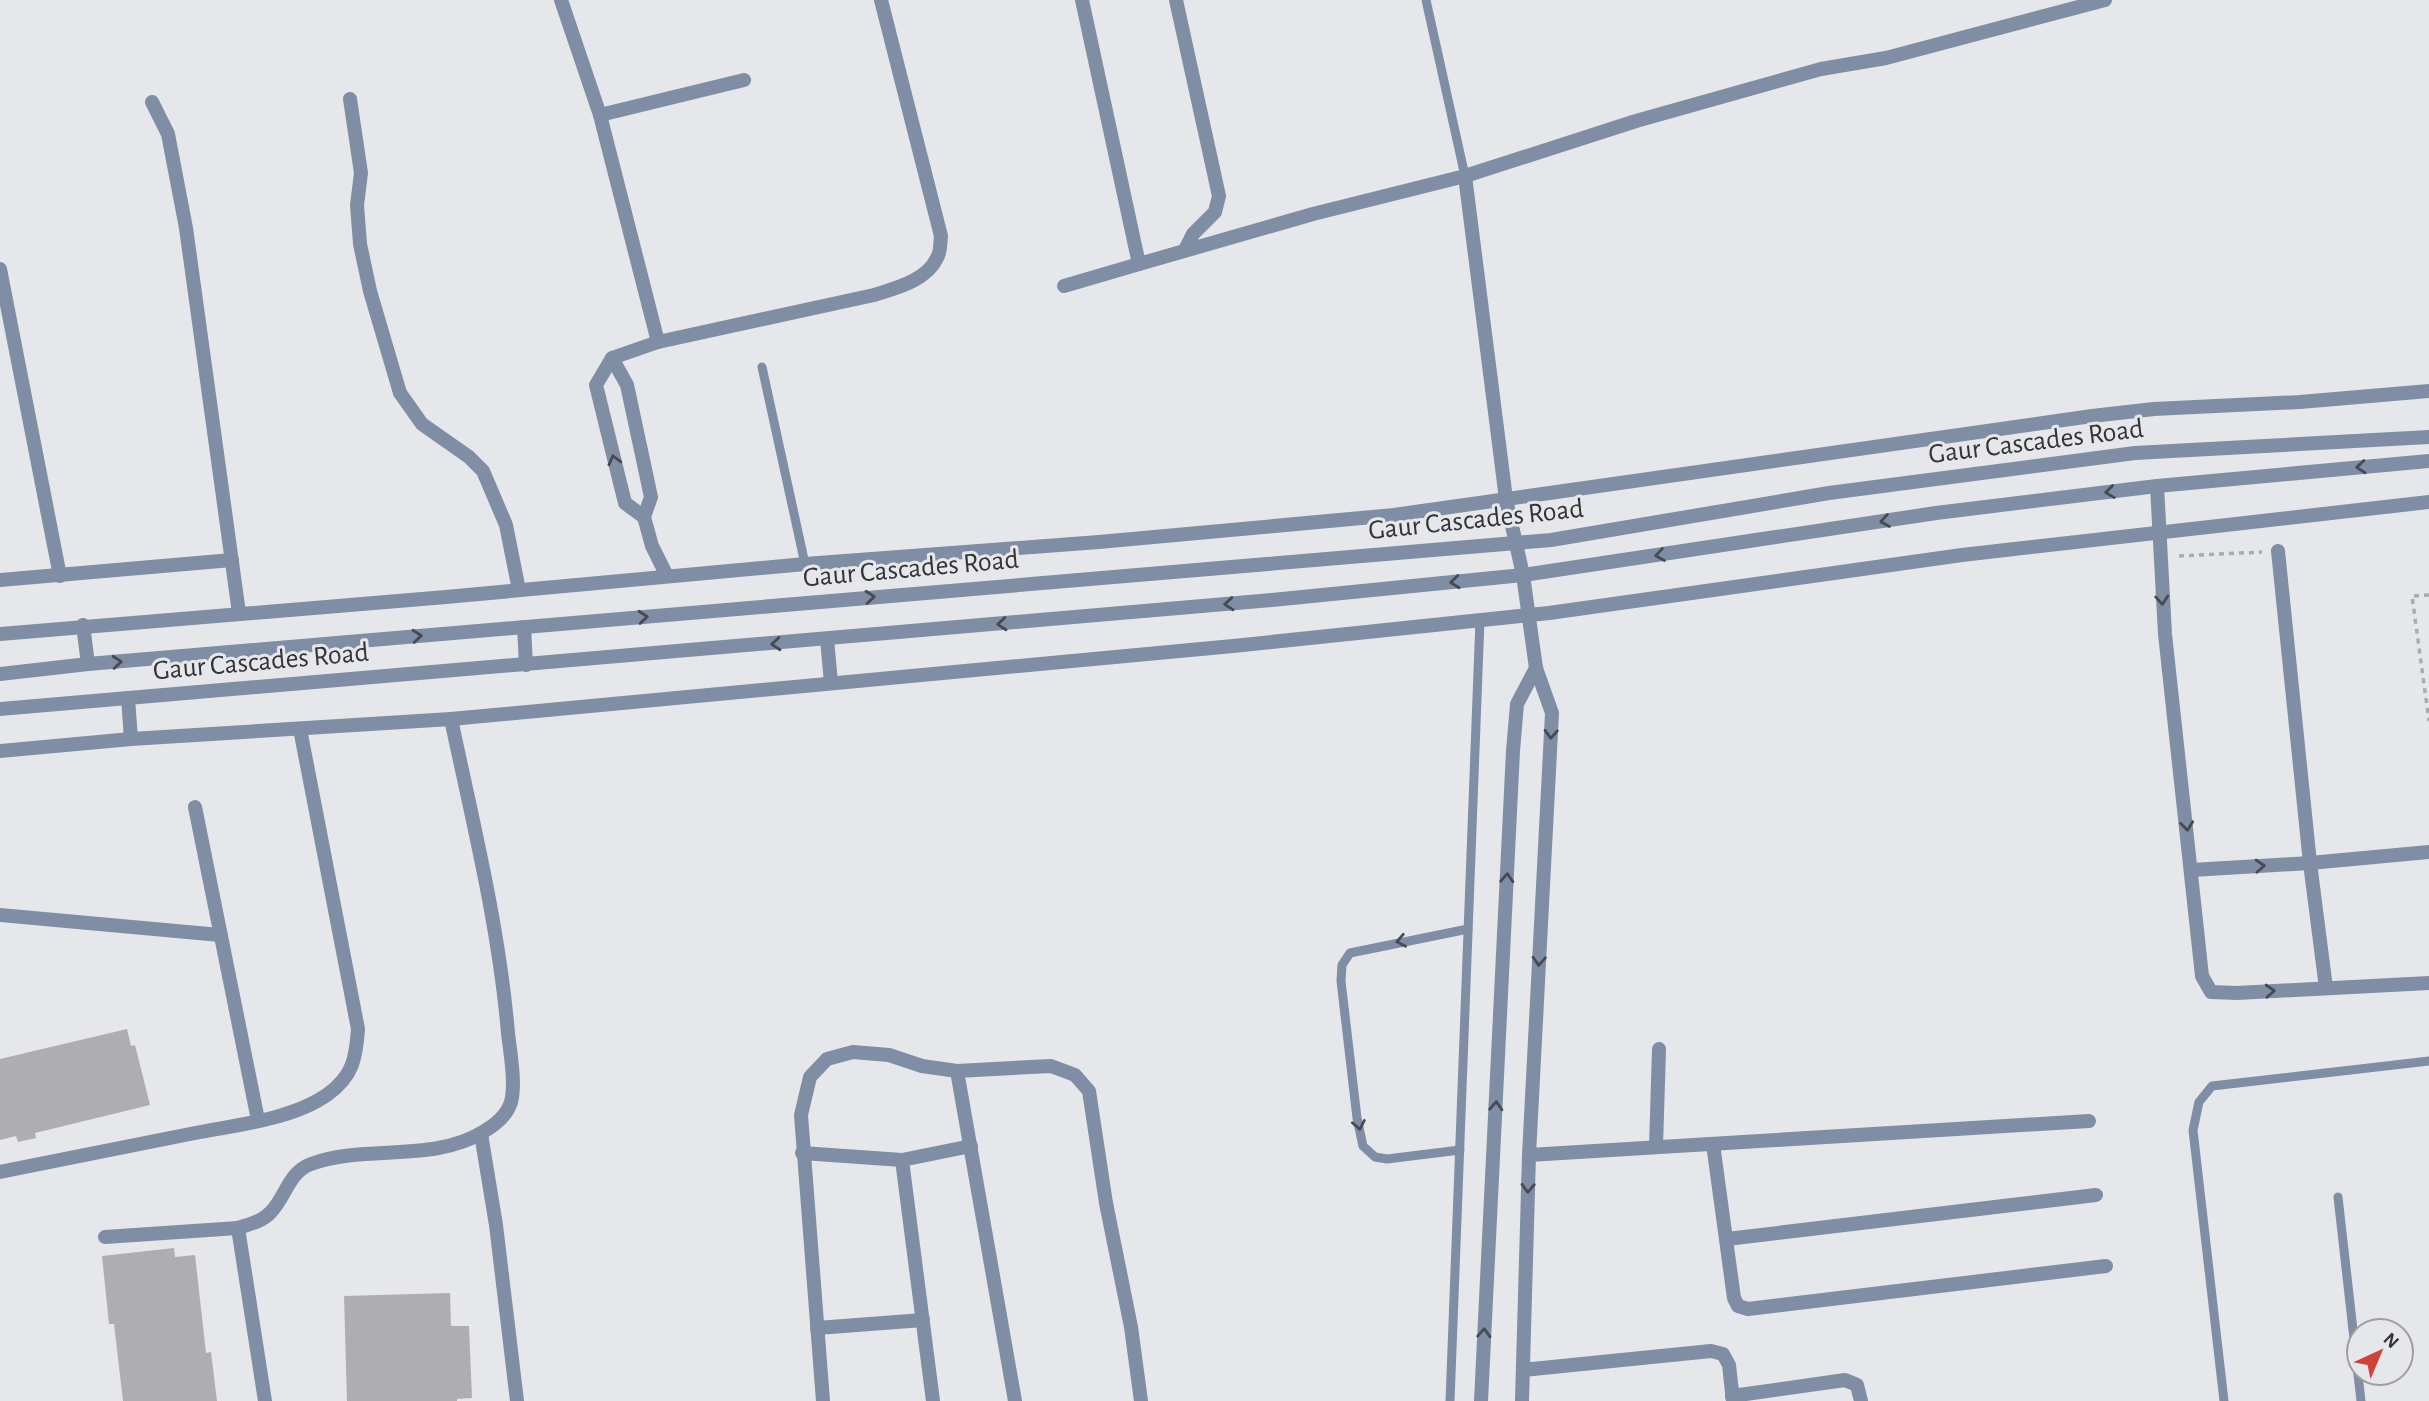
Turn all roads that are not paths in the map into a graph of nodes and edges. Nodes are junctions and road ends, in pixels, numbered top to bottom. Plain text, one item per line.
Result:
1 (561, 0) edge
2 (881, 0) edge
3 (1082, 0) edge
4 (1176, 0) edge
5 (1426, 0) edge
6 (2105, 0) edge
7 (744, 80) dead end
8 (350, 99) dead end
9 (152, 102) dead end
10 (600, 115) junction
11 (1465, 176) junction
12 (1185, 250) junction
13 (1139, 264) junction
14 (0, 269) edge
15 (1064, 286) dead end
16 (658, 342) junction
17 (611, 358) junction
18 (762, 367) dead end
19 (2429, 391) edge
20 (2429, 436) edge
21 (2429, 461) edge
22 (2157, 486) junction
23 (1506, 499) junction
24 (2429, 502) edge
25 (644, 517) junction
26 (2158, 532) junction
27 (1515, 544) junction
28 (2278, 551) road end
29 (232, 560) junction
30 (805, 564) junction
31 (1523, 575) junction
32 (60, 576) junction
33 (667, 576) junction
34 (0, 580) edge
35 (519, 590) junction
36 (239, 613) junction
37 (1530, 615) junction
38 (1480, 620) junction
39 (83, 625) junction
40 (524, 627) junction
41 (0, 634) edge
42 (827, 639) junction
43 (88, 664) junction
44 (526, 665) junction
45 (1536, 668) junction
46 (0, 674) edge
47 (831, 683) junction
48 (128, 698) junction
49 (0, 709) edge
50 (451, 719) junction
51 (300, 729) junction
52 (131, 739) junction
53 (0, 751) edge
54 (195, 807) dead end
55 (2429, 852) edge
56 (2310, 863) junction
57 (2192, 870) junction
58 (0, 915) edge
59 (1468, 929) junction
60 (220, 935) junction
61 (2429, 983) edge
62 (2326, 988) junction
63 (1658, 1049) dead end
64 (2429, 1061) edge
65 (957, 1071) junction
66 (258, 1120) junction
67 (2089, 1121) dead end
68 (481, 1133) junction
69 (1713, 1144) junction
70 (971, 1146) junction
71 (1656, 1147) junction
72 (1460, 1150) junction
73 (802, 1153) junction
74 (1529, 1155) junction
75 (902, 1160) junction
76 (0, 1172) edge
77 (2096, 1195) dead end
78 (2338, 1197) dead end
79 (238, 1228) junction
80 (105, 1237) dead end
81 (1727, 1240) junction
82 (2106, 1266) dead end
83 (923, 1320) junction
84 (817, 1328) junction
85 (1523, 1370) junction
86 (1732, 1398) edge
87 (265, 1401) edge
88 (517, 1401) edge
89 (823, 1401) edge
90 (933, 1401) edge
91 (1015, 1401) edge
92 (1141, 1401) edge
93 (1450, 1401) edge
94 (1481, 1401) edge
95 (1522, 1401) edge
96 (1861, 1401) edge
97 (2224, 1401) edge
98 (2361, 1401) edge

1 - 10 street
2 - 16 street
3 - 13 street
4 - 12 street
5 - 11 lane
6 - 11 street
7 - 10 street
8 - 35 street
9 - 29 street
10 - 16 street
11 - 12 street
11 - 23 street
12 - 13 street
13 - 15 street
14 - 32 street
16 - 17 street
17 - 25 street
25 -> 17 street
18 - 30 lane
19 - 23 street
20 - 27 street, Gaur Cascades Road
21 -> 22 street, Gaur Cascades Road
22 - 26 street
22 -> 31 street, Gaur Cascades Road
23 - 27 street
23 - 30 street
24 - 26 street
25 - 33 street
26 - 37 street
26 -> 57 street
27 - 31 street
40 -> 27 street, Gaur Cascades Road
28 - 56 street
29 - 32 street
29 - 36 street
30 - 33 street
31 - 37 street
31 -> 42 street, Gaur Cascades Road
32 - 34 street
33 - 35 street
35 - 36 street
36 - 39 street
37 - 38 street
37 - 45 street
38 - 47 street
38 - 59 lane
39 - 41 street
39 - 43 street
43 -> 40 street, Gaur Cascades Road
40 - 44 street
42 -> 44 street, Gaur Cascades Road
42 - 47 street
43 - 46 street, Gaur Cascades Road
44 - 48 street, Gaur Cascades Road
45 -> 74 street
94 -> 45 street
47 - 50 street
48 - 49 street, Gaur Cascades Road
48 - 52 street
50 - 51 street
50 - 68 street
51 - 52 street
51 - 66 street
52 - 53 street
54 - 60 street
55 - 56 street
57 -> 56 street
56 - 62 street
57 -> 62 street
58 - 60 street
59 - 72 lane
59 -> 72 lane
60 - 66 street
61 - 62 street
63 - 71 street
64 - 97 lane
65 - 70 street
65 - 73 street
65 - 92 street
66 - 76 street
67 - 69 street
68 - 79 street
68 - 88 street
69 - 71 street
69 - 81 street
70 - 75 street
70 - 91 street
71 - 74 street
72 - 93 lane
73 - 75 street
73 - 84 street
74 -> 85 street
75 - 83 street
77 - 81 street
78 - 98 lane
79 - 80 street
79 - 87 street
81 - 82 street
83 - 84 street
83 - 90 street
84 - 89 street
85 - 86 street
85 - 95 street
86 - 96 street

